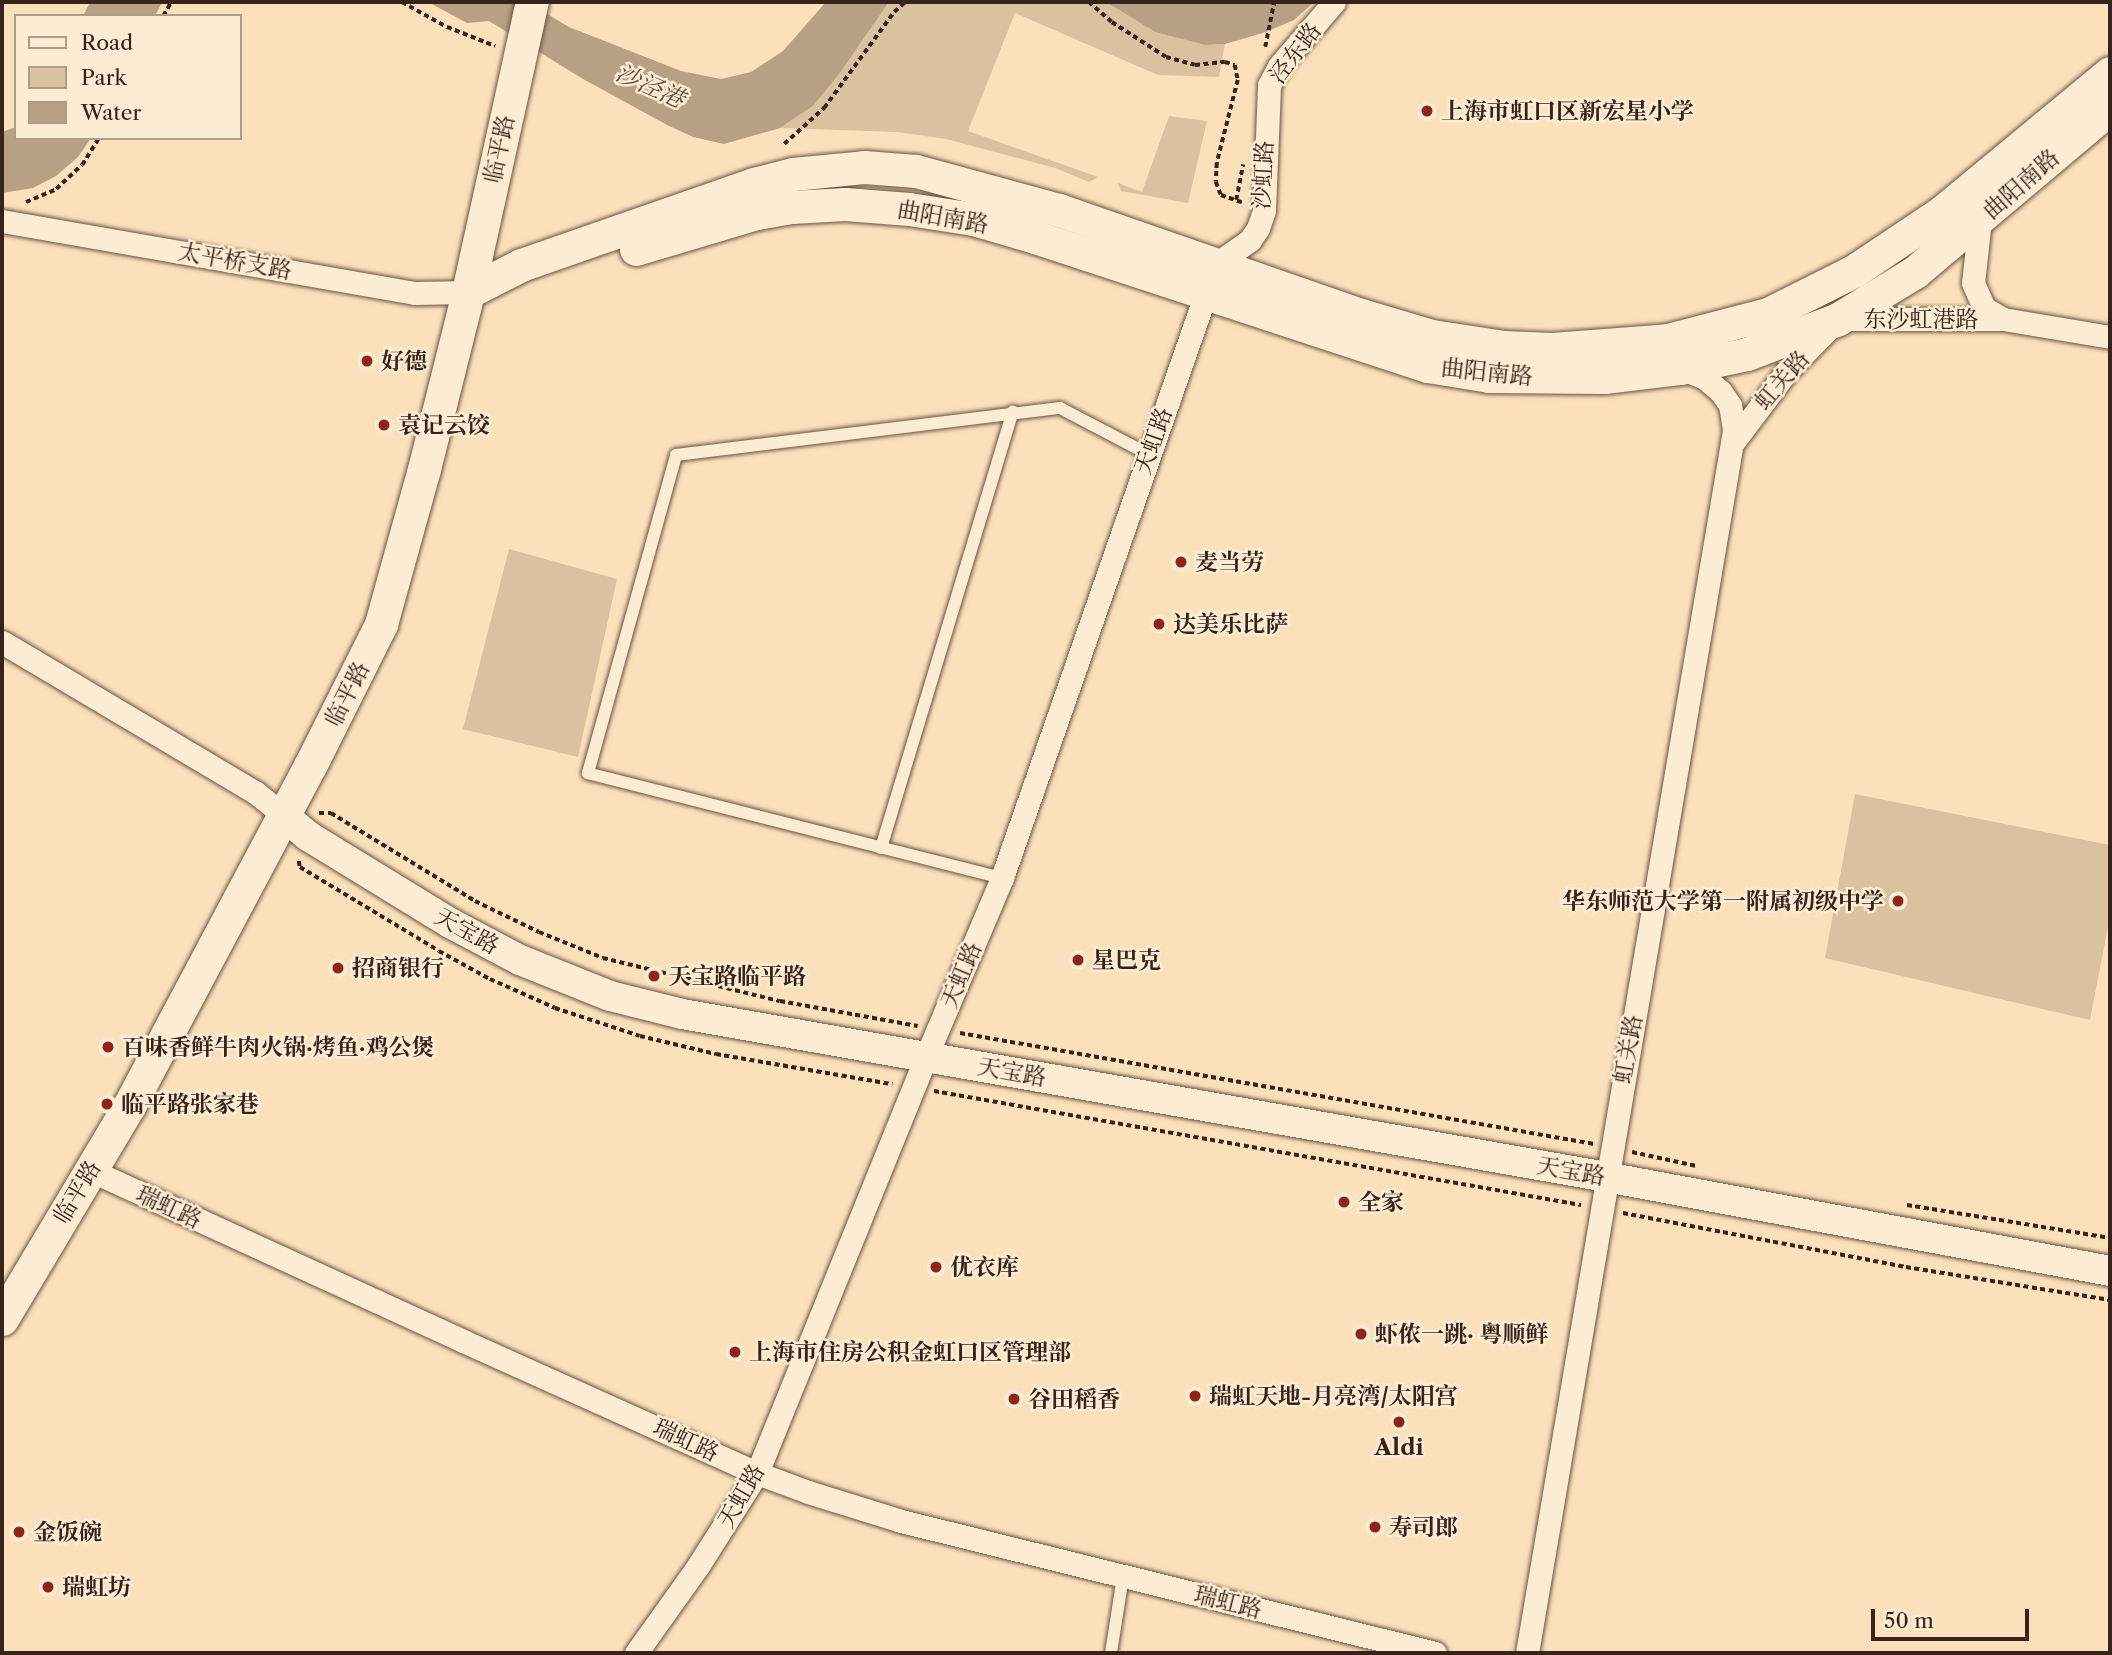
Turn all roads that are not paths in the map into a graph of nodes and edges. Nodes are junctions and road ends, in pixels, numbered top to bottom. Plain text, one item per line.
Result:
1 (1334, 2) edge
2 (532, 4) edge
3 (2110, 73) edge
4 (1266, 108) joint
5 (2110, 108) edge
6 (8, 213) edge
7 (1980, 220) junction
8 (1211, 279) junction
9 (468, 292) junction
10 (1838, 319) junction
11 (2003, 319) junction
12 (2110, 337) edge
13 (1680, 368) junction
14 (1013, 412) junction
15 (1732, 445) junction
16 (1148, 454) junction
17 (2, 642) edge
18 (284, 815) junction
19 (881, 848) junction
20 (1002, 878) junction
21 (932, 1044) junction
22 (90, 1170) junction
23 (1606, 1177) junction
24 (2110, 1271) edge
25 (2, 1319) edge
26 (757, 1473) junction
27 (1123, 1576) junction
28 (636, 1653) edge
29 (1111, 1653) edge
30 (1435, 1653) edge
31 (1527, 1653) edge

1 - 4 street, 泾东路
2 - 9 main road, 临平路
3 - 8 main road, 曲阳南路
4 - 8 street, 沙虹路
5 - 7 main road, 曲阳南路
6 - 9 street, 太平桥支路
7 - 10 main road, 曲阳南路
7 - 11 street, 东沙虹港路
8 - 9 main road, 曲阳南路
8 - 13 main road, 曲阳南路
8 - 16 street, 天虹路
9 - 18 main road, 临平路
10 - 11 street, 东沙虹港路
10 - 13 main road, 曲阳南路
10 - 15 street, 虹关路
11 - 12 street, 东沙虹港路
13 - 15 street, 虹关路
14 - 16 lane
14 - 19 lane
14 - 19 lane
15 - 23 street, 虹关路
16 - 20 street, 天虹路
17 - 18 street, 天宝路
18 - 21 street, 天宝路
18 - 22 main road, 临平路
19 - 20 lane
20 - 21 street, 天虹路
21 - 23 street, 天宝路
21 - 26 street, 天虹路
22 - 25 main road, 临平路
22 - 26 street, 瑞虹路
23 - 24 street, 天宝路
23 - 31 street, 虹关路
26 - 27 street, 瑞虹路
26 - 28 street, 天虹路
27 - 29 lane
27 - 30 street, 瑞虹路

